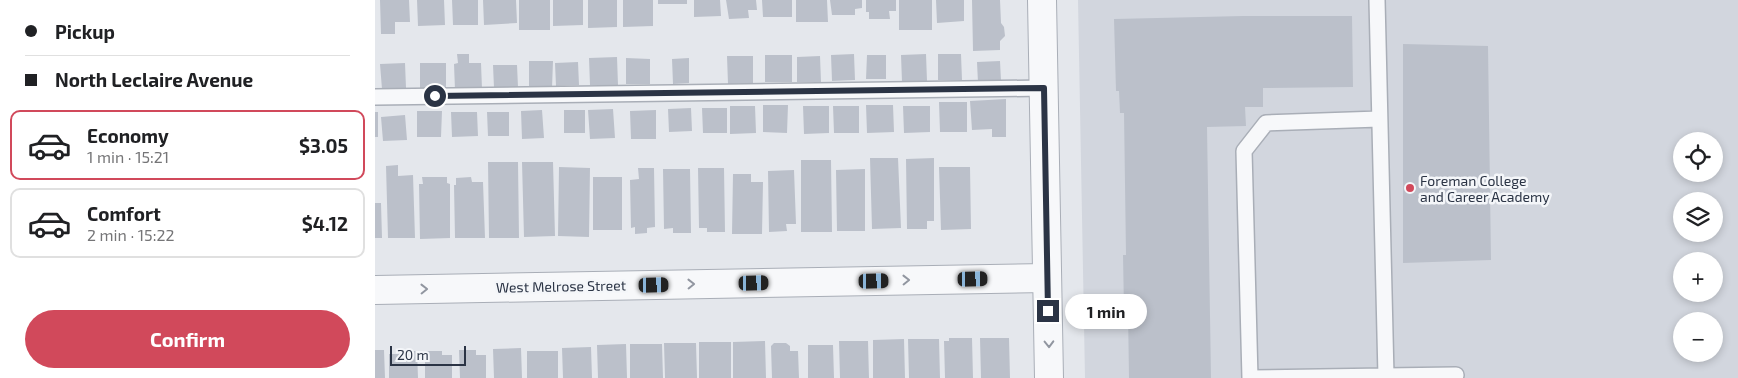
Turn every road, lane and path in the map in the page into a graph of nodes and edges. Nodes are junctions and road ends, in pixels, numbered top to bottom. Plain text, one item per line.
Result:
1 (1042, 0) edge
2 (1377, 0) edge
3 (1044, 88) junction
4 (375, 97) edge
5 (1379, 119) junction
6 (1047, 278) junction
7 (375, 290) edge
8 (1456, 375) dead end
9 (1387, 376) junction
10 (1049, 378) edge
11 (1251, 378) edge

1 - 3 street
2 - 5 lane
3 - 4 lane
3 - 6 street
5 - 9 lane
5 - 11 lane
7 -> 6 street, West Melrose Street
6 -> 10 street
8 - 9 lane
9 - 11 lane

